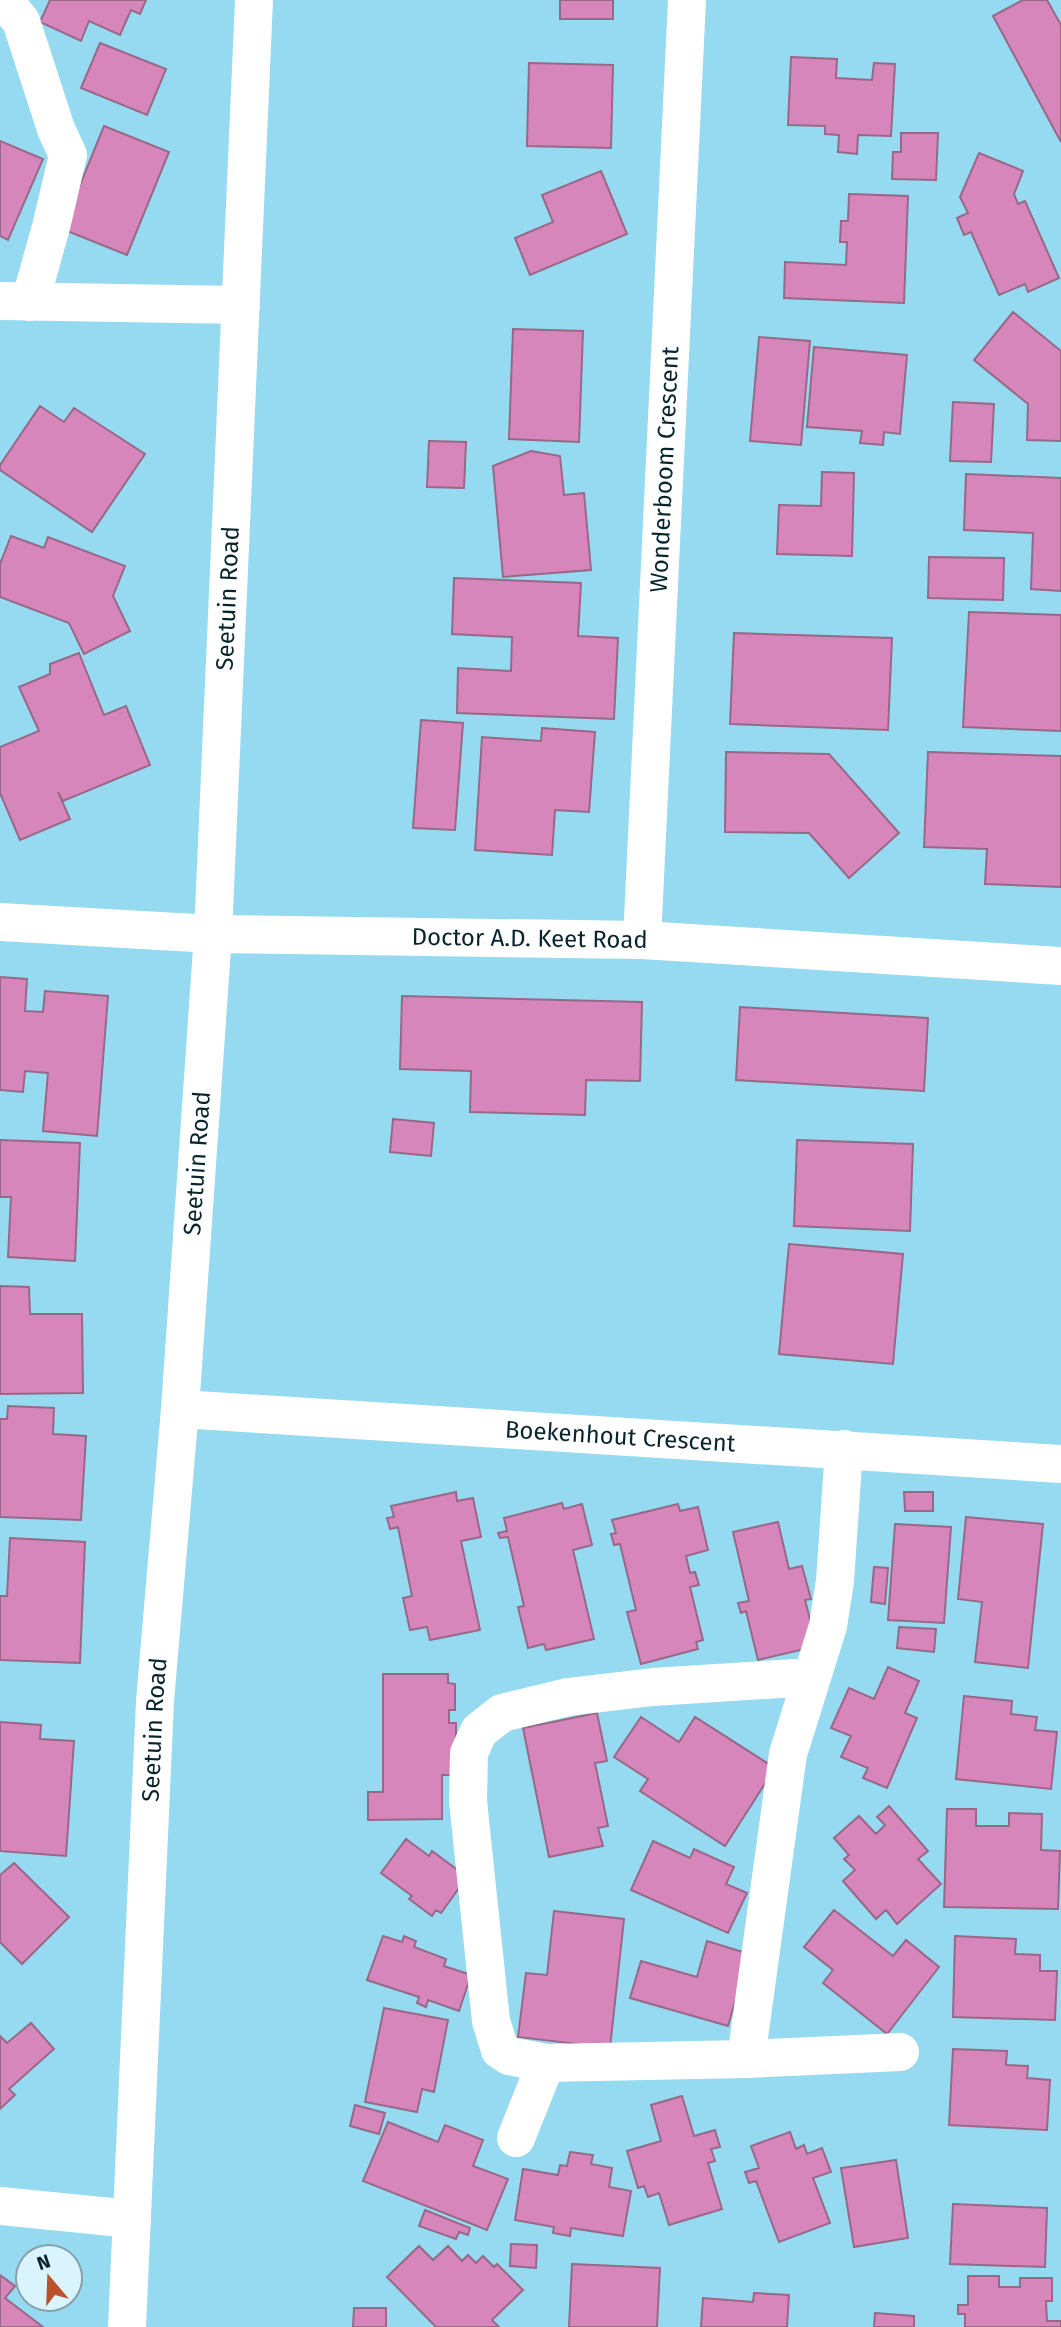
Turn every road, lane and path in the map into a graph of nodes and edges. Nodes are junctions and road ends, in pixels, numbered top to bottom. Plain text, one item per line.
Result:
1 (3, 0) edge
2 (254, 0) edge
3 (687, 0) edge
4 (15, 302) edge
5 (241, 304) junction
6 (0, 922) edge
7 (213, 934) junction
8 (642, 940) junction
9 (1061, 965) edge
10 (180, 1409) junction
11 (844, 1450) junction
12 (1061, 1464) edge
13 (812, 1677) junction
14 (900, 2052) dead end
15 (746, 2059) junction
16 (546, 2063) junction
17 (516, 2138) dead end
18 (0, 2206) edge
19 (132, 2219) junction
20 (127, 2327) edge

1 - 4 street
2 - 5 street, Seetuin Road
3 - 8 street, Wonderboom Crescent
4 - 5 street
5 - 7 street, Seetuin Road
6 - 7 street, Doctor A.D. Keet Road
7 - 8 street, Doctor A.D. Keet Road
7 - 10 street, Seetuin Road
8 - 9 street, Doctor A.D. Keet Road
10 - 11 street, Boekenhout Crescent
10 - 19 street, Seetuin Road
11 - 12 street, Boekenhout Crescent
11 - 13 street
13 - 15 street
13 - 16 street
14 - 15 street
15 - 16 street
16 - 17 street
18 - 19 street
19 - 20 street, Seetuin Road

